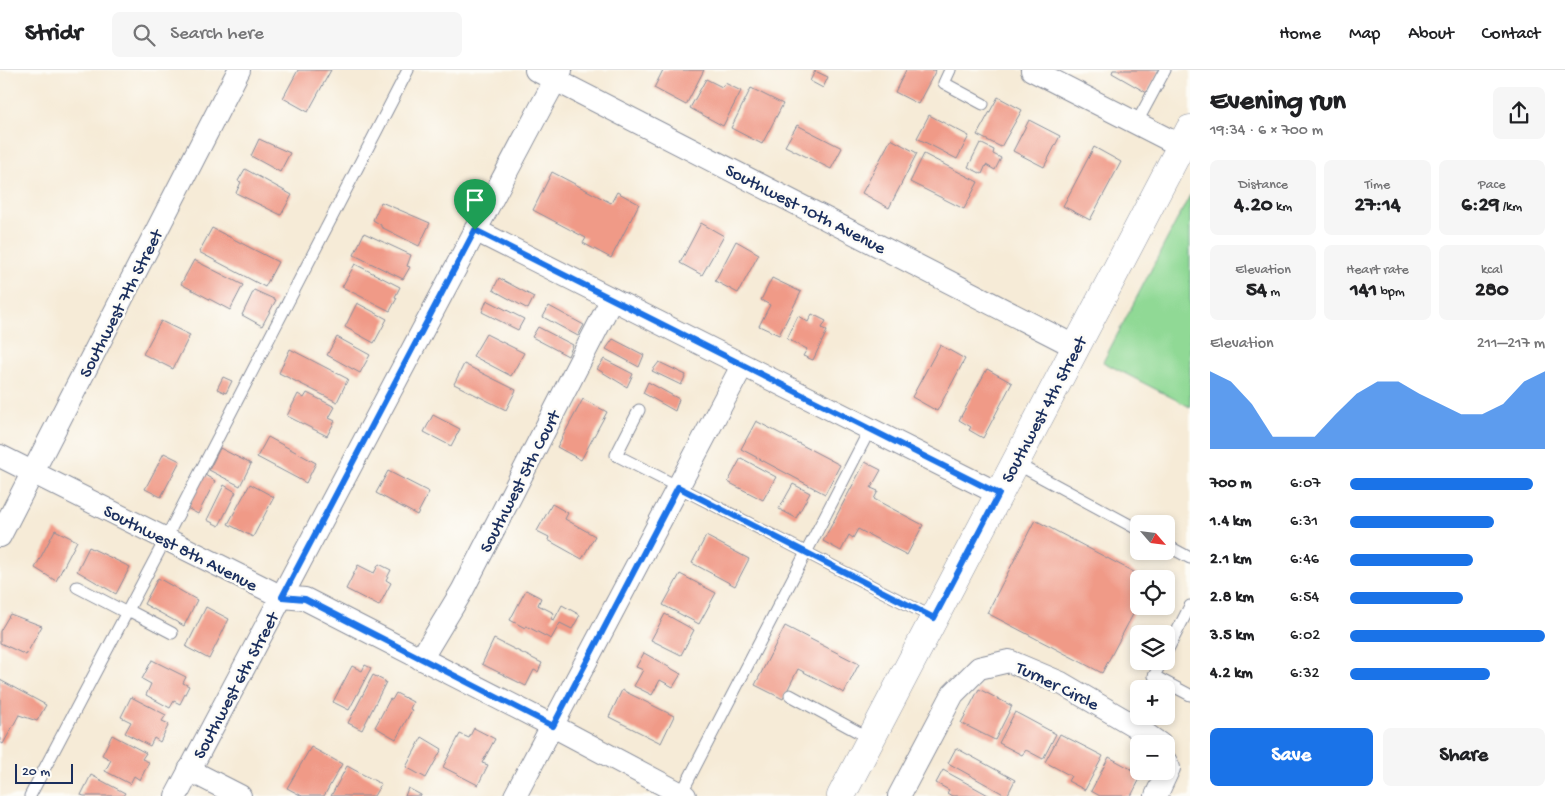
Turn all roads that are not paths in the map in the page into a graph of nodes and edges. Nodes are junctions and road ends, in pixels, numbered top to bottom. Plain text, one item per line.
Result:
1 (239, 70) edge
2 (408, 70) edge
3 (950, 70) edge
4 (1032, 70) edge
5 (1165, 70) edge
6 (551, 73) edge
7 (983, 104) dead end
8 (1136, 124) junction
9 (1185, 137) edge
10 (475, 230) junction
11 (612, 300) junction
12 (1076, 346) junction
13 (742, 366) junction
14 (639, 410) dead end
15 (870, 429) junction
16 (0, 456) edge
17 (1015, 463) junction
18 (33, 473) junction
19 (678, 487) junction
20 (999, 494) junction
21 (1130, 525) edge
22 (0, 536) edge
23 (166, 540) junction
24 (1175, 550) edge
25 (806, 553) junction
26 (1190, 558) edge
27 (77, 587) dead end
28 (282, 597) junction
29 (1190, 606) edge
30 (128, 611) junction
31 (934, 618) junction
32 (172, 633) dead end
33 (1175, 635) edge
34 (421, 659) junction
35 (1157, 670) edge
36 (790, 695) dead end
37 (1190, 695) edge
38 (553, 726) junction
39 (1147, 735) edge
40 (871, 739) junction
41 (189, 770) junction
42 (1163, 780) edge
43 (847, 794) edge
44 (683, 795) edge
45 (30, 796) edge
46 (176, 796) edge
47 (240, 796) edge
48 (515, 796) edge
49 (899, 796) edge
50 (1156, 796) edge

1 - 18 street, Southwest 7th Street
2 - 23 lane
3 - 7 lane
4 - 8 street
5 - 8 lane
6 - 10 street, Southwest 6th Street
6 - 12 street, Southwest 10th Avenue
8 - 9 street
9 - 12 street, Southwest 4th Street
10 - 11 street
10 - 28 street, Southwest 6th Street
11 - 13 street
11 - 34 street, Southwest 5th Court
12 - 17 street, Southwest 4th Street
13 - 15 street
13 - 19 street
14 - 19 lane
15 - 20 street
15 - 25 lane
16 - 18 street, Southwest 8th Avenue
17 - 20 street, Southwest 4th Street
17 - 21 lane
18 - 22 street, Southwest 7th Street
18 - 23 street, Southwest 8th Avenue
19 - 25 lane
19 - 38 street
20 - 31 street, Southwest 4th Street
23 - 28 street, Southwest 8th Avenue
23 - 30 lane
24 - 26 lane
25 - 31 lane
25 - 44 lane
27 - 30 lane
28 - 34 street, Southwest 8th Avenue
28 - 41 street, Southwest 6th Street
29 - 33 lane
30 - 32 lane
30 - 45 lane
31 - 40 street, Southwest 4th Street
34 - 38 street, Southwest 8th Avenue
35 - 37 lane
36 - 40 lane
38 - 44 street, Southwest 8th Avenue
38 - 48 street
39 - 49 street, Turner Circle
40 - 43 street, Southwest 4th Street
41 - 46 street, Southwest 6th Street
41 - 47 street
42 - 50 street

